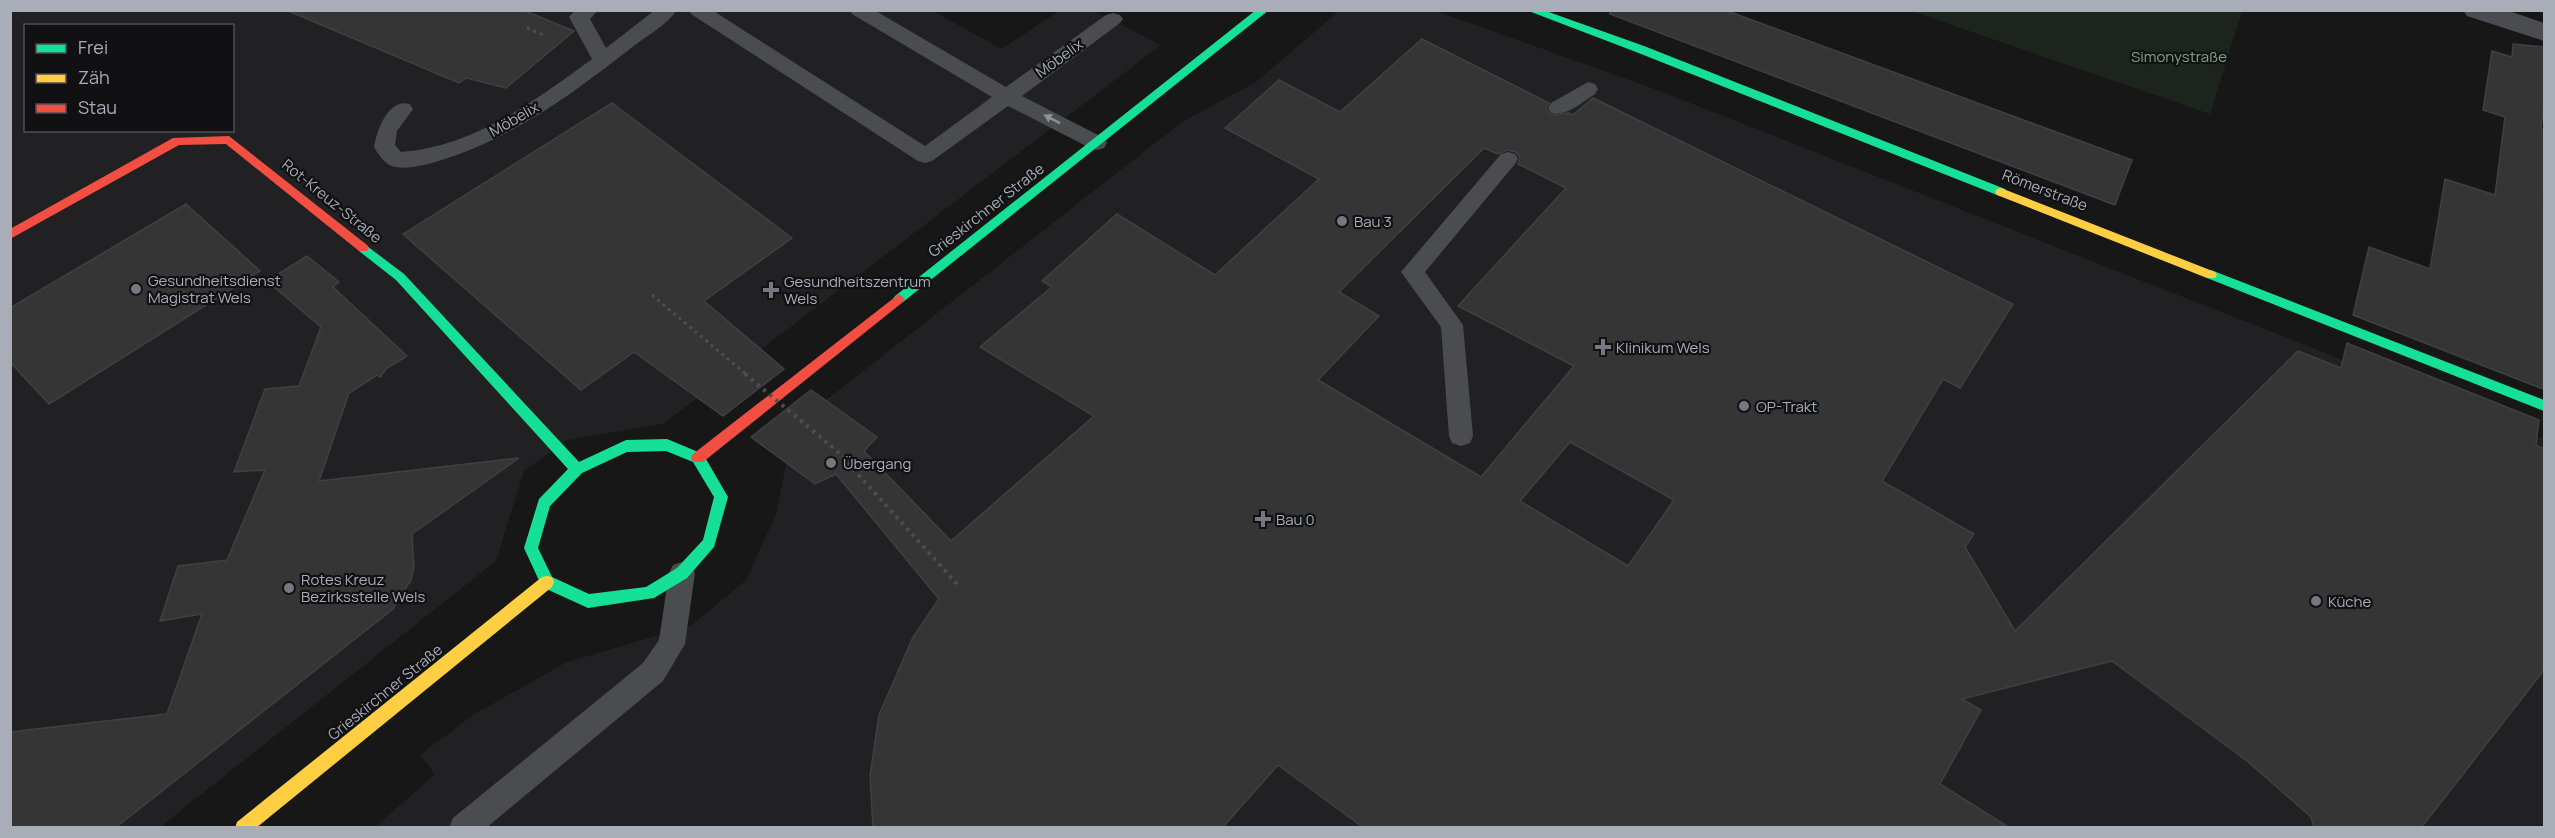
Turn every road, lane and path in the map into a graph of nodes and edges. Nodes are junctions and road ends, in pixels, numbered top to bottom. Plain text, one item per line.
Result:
1 (589, 10) edge
2 (668, 10) edge
3 (698, 10) edge
4 (859, 10) edge
5 (1264, 10) edge
6 (1531, 10) edge
7 (2476, 10) edge
8 (1113, 19) dead end
9 (2544, 32) edge
10 (602, 59) junction
11 (1588, 89) dead end
12 (1006, 96) junction
13 (403, 108) dead end
14 (1558, 108) dead end
15 (1097, 144) junction
16 (1508, 159) dead end
17 (10, 234) edge
18 (652, 295) dead end
19 (2544, 406) edge
20 (1461, 436) dead end
21 (698, 458) junction
22 (577, 468) junction
23 (682, 573) junction
24 (547, 582) junction
25 (957, 584) dead end
26 (243, 828) edge
27 (463, 828) edge

1 - 10 lane
2 - 10 lane, Möbelix
3 - 12 lane, Möbelix
4 - 12 lane
5 - 15 main road, Grieskirchner Straße
6 - 19 main road, Römerstraße
7 - 9 street
8 - 12 lane, Möbelix
10 - 13 lane, Möbelix
11 - 14 lane
15 -> 12 lane
15 - 21 main road, Grieskirchner Straße
16 - 20 lane
17 - 22 main road, Rot-Kreuz-Straße
18 - 25 path, bridge
21 - 22 main road
21 - 23 main road
22 - 24 main road
23 - 24 main road
23 - 27 lane
24 - 26 main road, Grieskirchner Straße

